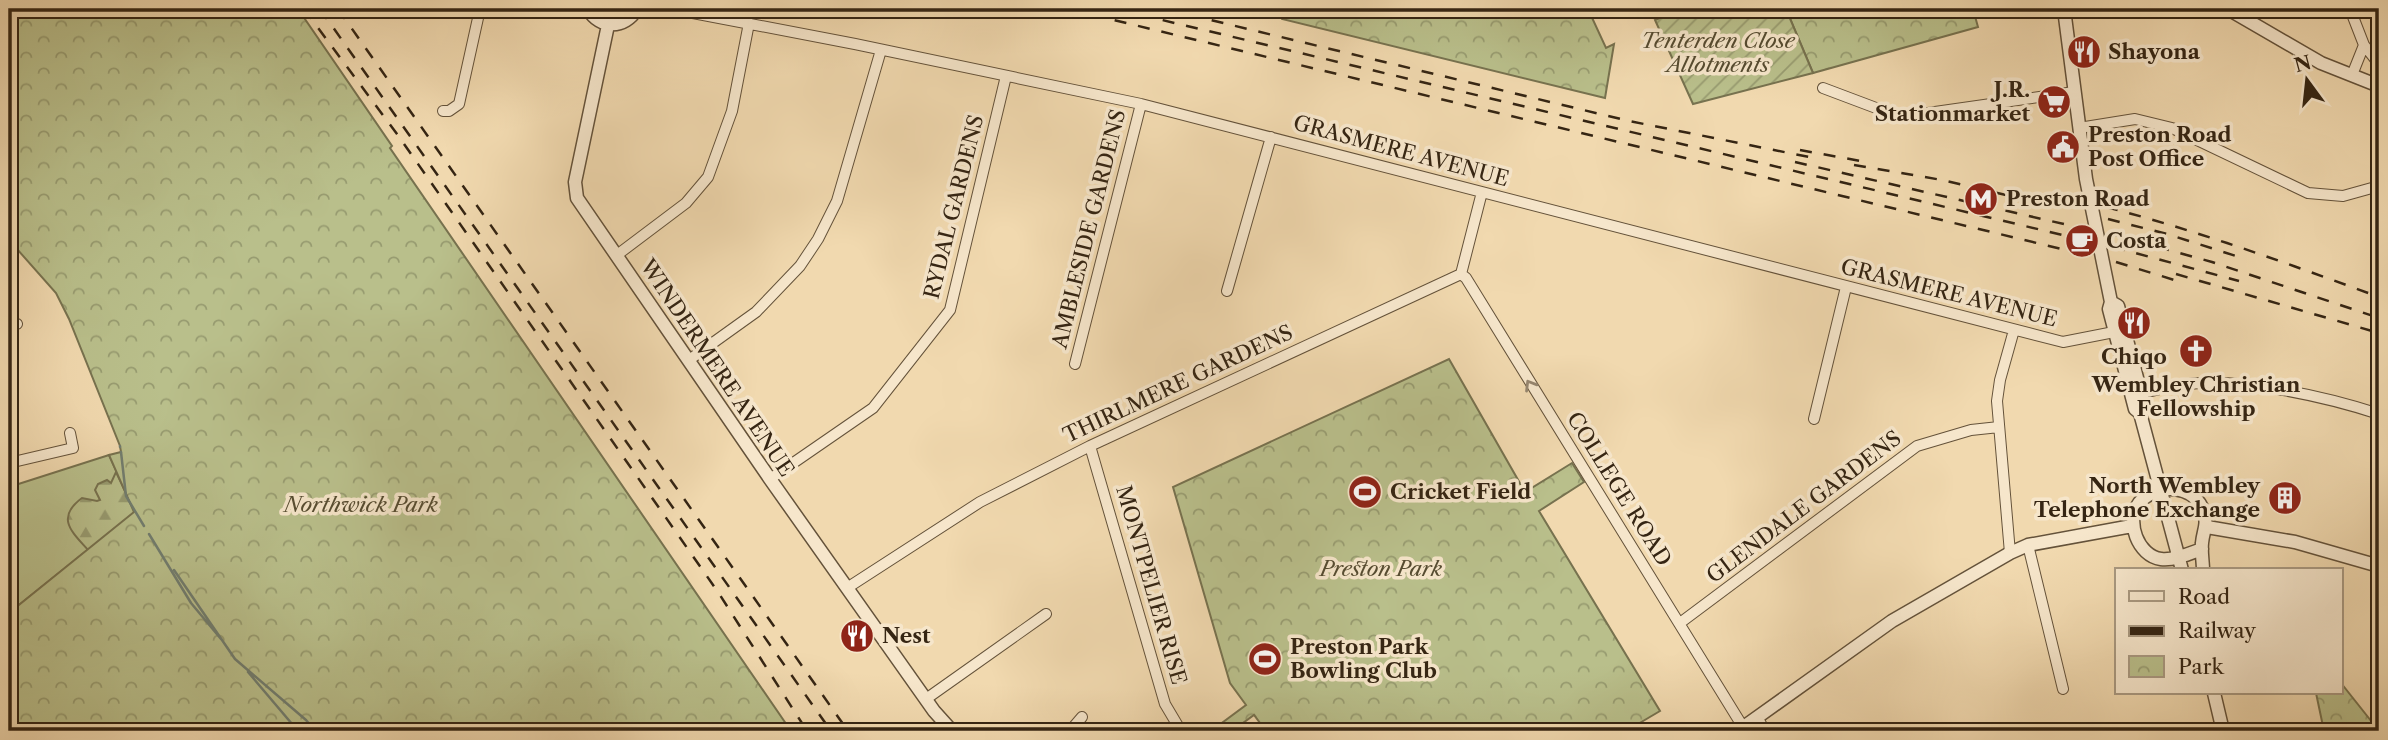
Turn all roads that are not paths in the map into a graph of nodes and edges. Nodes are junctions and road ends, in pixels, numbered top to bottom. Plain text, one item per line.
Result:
1 (480, 9) edge
2 (588, 9) edge
3 (637, 9) edge
4 (672, 9) edge
5 (2064, 9) edge
6 (2228, 9) edge
7 (2350, 9) edge
8 (749, 23) junction
9 (608, 25) junction
10 (2364, 45) junction
11 (881, 50) junction
12 (2379, 64) edge
13 (2351, 75) junction
14 (1006, 76) junction
15 (2379, 83) edge
16 (1823, 89) dead end
17 (2074, 92) junction
18 (1141, 104) junction
19 (443, 111) dead end
20 (2079, 128) junction
21 (1271, 137) junction
22 (2379, 186) edge
23 (1482, 192) junction
24 (617, 255) junction
25 (1461, 274) junction
26 (1846, 287) junction
27 (1227, 291) dead end
28 (2111, 302) junction
29 (2014, 330) junction
30 (2115, 332) junction
31 (689, 360) junction
32 (1075, 364) dead end
33 (2141, 393) junction
34 (2140, 412) junction
35 (2379, 414) edge
36 (1814, 419) dead end
37 (1999, 427) junction
38 (70, 433) dead end
39 (1090, 446) junction
40 (9, 463) edge
41 (770, 479) junction
42 (2160, 491) junction
43 (2132, 526) junction
44 (2207, 527) junction
45 (2028, 545) junction
46 (2202, 549) junction
47 (2010, 552) junction
48 (2178, 556) junction
49 (2379, 566) edge
50 (2181, 568) edge
51 (2203, 568) edge
52 (847, 588) junction
53 (1046, 614) dead end
54 (1680, 623) junction
55 (2063, 689) dead end
56 (2214, 694) edge
57 (926, 699) junction
58 (1082, 717) dead end
59 (1757, 717) junction
60 (1741, 729) edge
61 (952, 731) edge
62 (1070, 731) edge
63 (1181, 731) edge
64 (1765, 731) edge
65 (2224, 731) edge

1 - 19 street
2 - 9 street
3 - 9 street
4 - 8 street, GRASMERE AVENUE
5 - 17 street
6 - 13 street
7 - 10 street
8 - 11 street, GRASMERE AVENUE
8 - 24 street
9 - 24 street, WINDERMERE AVENUE
10 - 12 street
10 - 13 street
11 - 14 street, GRASMERE AVENUE
11 - 31 street
13 - 15 street
14 - 18 street, GRASMERE AVENUE
14 - 41 street, RYDAL GARDENS
16 - 17 street
17 - 20 street
18 - 21 street, GRASMERE AVENUE
18 - 32 street, AMBLESIDE GARDENS
20 - 22 street
20 - 28 street
21 - 23 street, GRASMERE AVENUE
21 - 27 street
23 - 25 street
23 - 26 street, GRASMERE AVENUE
24 - 31 street, WINDERMERE AVENUE
25 - 39 street, THIRLMERE GARDENS
54 -> 25 street, COLLEGE ROAD
26 - 29 street, GRASMERE AVENUE
26 - 36 street
28 - 30 street
28 - 33 street
29 - 30 street, GRASMERE AVENUE
29 - 37 street
30 - 34 street
31 - 41 street, WINDERMERE AVENUE
33 - 34 street
33 - 35 street
34 - 42 street
37 - 47 street
37 - 54 street, GLENDALE GARDENS
38 - 40 street
39 - 52 street, THIRLMERE GARDENS
39 - 63 street, MONTPELIER RISE
41 - 52 street, WINDERMERE AVENUE
42 - 43 street
42 - 44 street
42 - 48 street
43 - 45 street
43 - 48 street
44 - 46 street
44 - 49 street
45 - 47 street
45 - 55 street
46 - 48 street
46 - 51 street
47 - 59 street
48 - 50 street
52 - 57 street, WINDERMERE AVENUE
53 - 57 street
54 - 60 street, COLLEGE ROAD
56 - 65 street
57 - 61 street, WINDERMERE AVENUE
58 - 62 street
59 - 60 street
59 - 64 street

